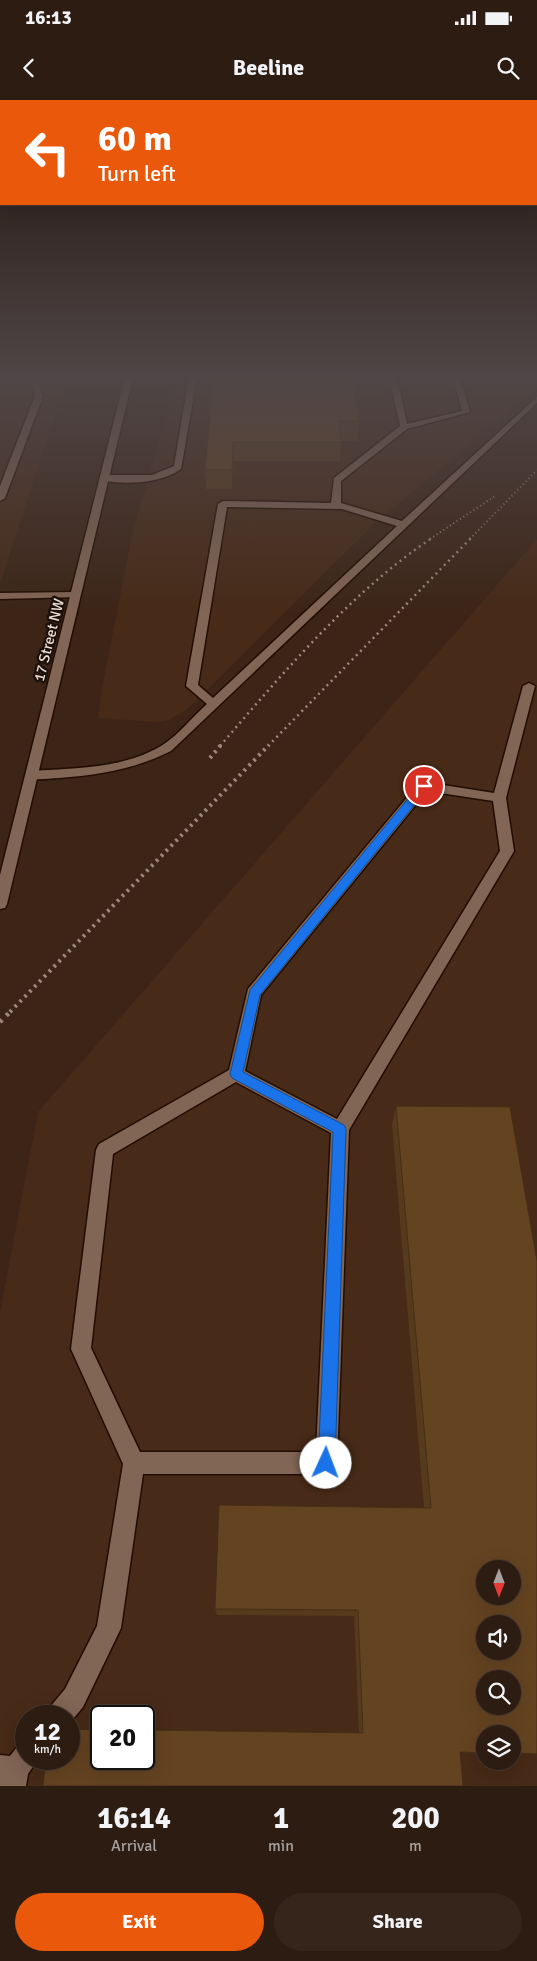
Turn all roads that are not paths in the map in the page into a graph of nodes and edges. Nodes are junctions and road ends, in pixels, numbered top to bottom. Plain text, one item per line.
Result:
1 (16, 456) edge
2 (109, 456) edge
3 (180, 456) edge
4 (368, 456) edge
5 (477, 456) edge
6 (103, 478) junction
7 (0, 498) edge
8 (336, 506) junction
9 (404, 525) junction
10 (75, 595) junction
11 (0, 596) edge
12 (529, 686) dead end
13 (214, 704) junction
14 (32, 775) junction
15 (499, 798) junction
16 (0, 904) edge
17 (236, 1074) junction
18 (340, 1129) junction
19 (134, 1463) junction
20 (68, 1705) edge

1 - 7 main road
2 - 6 main road, 17 Street NW
3 - 6 main road
4 - 8 main road
5 - 9 main road
6 - 10 main road, 17 Street NW
8 - 9 main road
8 - 13 main road
9 - 13 main road
10 - 11 main road
10 - 14 main road, 17 Street NW
12 - 15 main road
13 - 14 main road
14 - 16 main road, 17 Street NW
15 - 17 main road
15 - 18 main road
17 - 18 main road
17 - 19 main road
18 - 19 main road
19 - 20 main road

